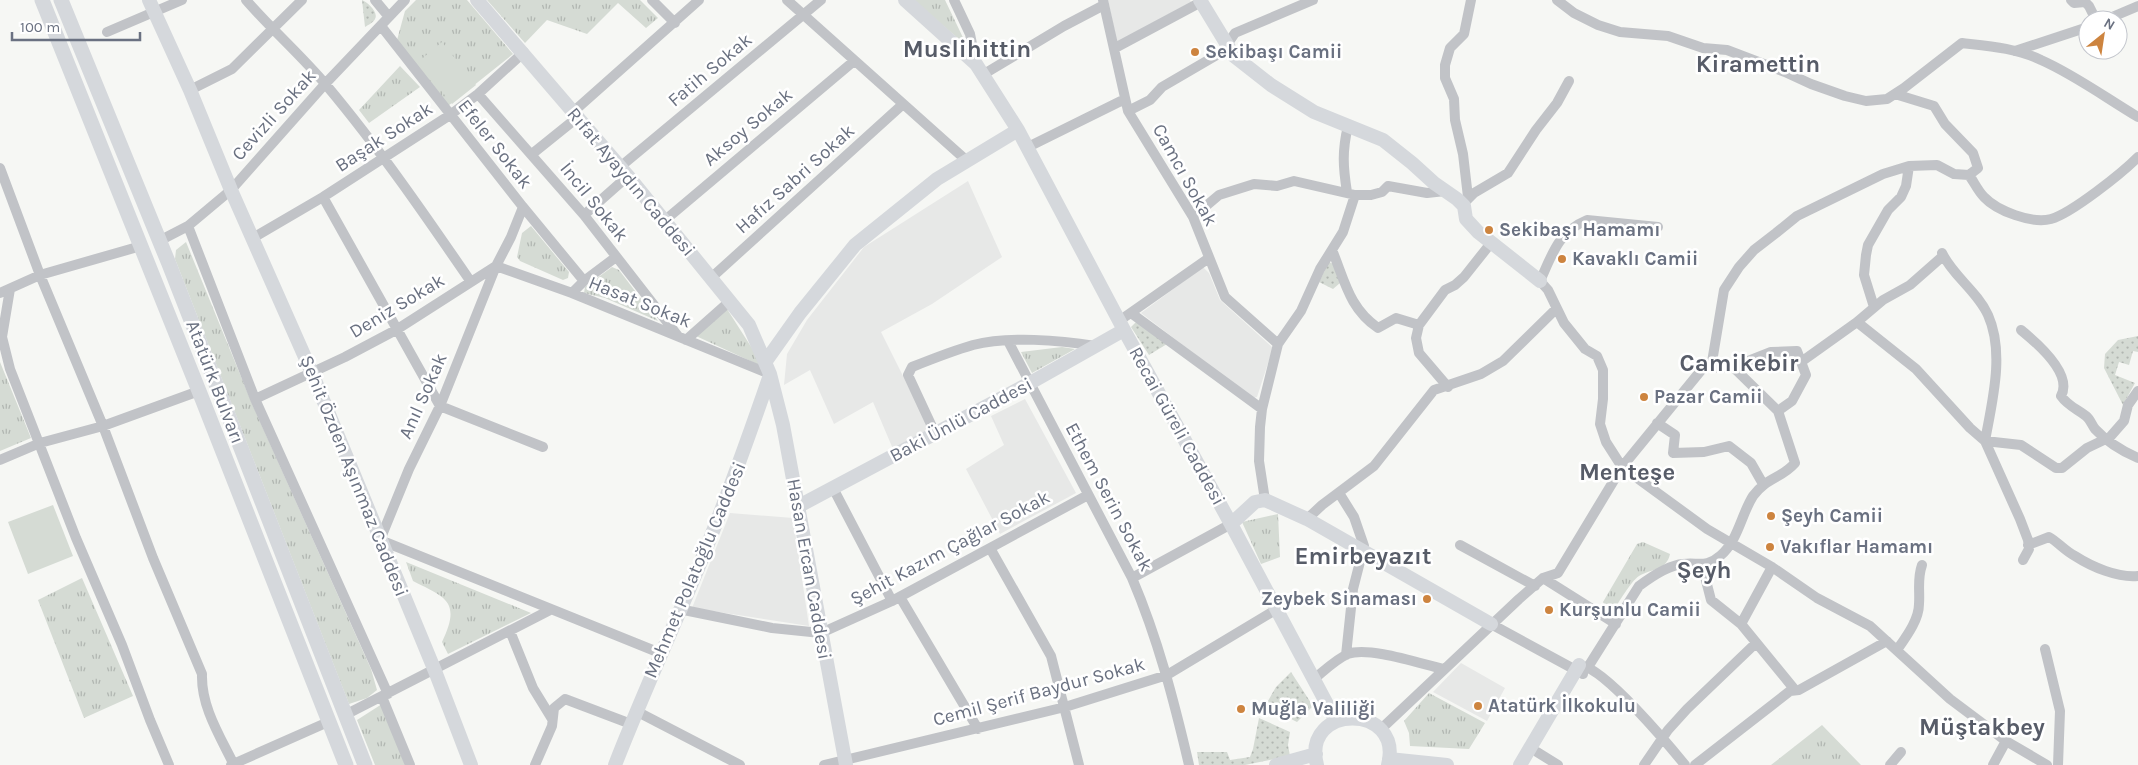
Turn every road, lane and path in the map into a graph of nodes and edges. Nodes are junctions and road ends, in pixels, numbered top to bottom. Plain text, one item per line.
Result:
1 (42, 0) edge
2 (61, 0) edge
3 (149, 0) edge
4 (182, 0) edge
5 (246, 0) edge
6 (302, 0) edge
7 (374, 0) edge
8 (405, 0) edge
9 (477, 0) edge
10 (652, 0) edge
11 (699, 0) edge
12 (787, 0) edge
13 (821, 0) edge
14 (905, 0) edge
15 (954, 0) edge
16 (1313, 0) edge
17 (1471, 0) edge
18 (1557, 0) edge
19 (2071, 0) edge
20 (1201, 1) edge
21 (1104, 2) edge
22 (2090, 10) edge
23 (154, 13) junction
24 (804, 15) junction
25 (389, 17) junction
26 (675, 23) junction
27 (381, 26) junction
28 (272, 30) junction
29 (2078, 30) edge
30 (107, 32) dead end
31 (1226, 45) junction
32 (1115, 48) junction
33 (2014, 51) junction
34 (524, 52) junction
35 (854, 61) junction
36 (980, 69) junction
37 (1569, 81) dead end
38 (325, 84) junction
39 (190, 90) junction
40 (478, 94) junction
41 (1895, 94) junction
42 (1125, 99) junction
43 (902, 105) junction
44 (1128, 111) junction
45 (575, 114) junction
46 (450, 115) junction
47 (2138, 117) edge
48 (1348, 126) junction
49 (1018, 130) junction
50 (1028, 147) junction
51 (532, 154) junction
52 (385, 157) junction
53 (2138, 157) edge
54 (966, 160) junction
55 (1909, 166) junction
56 (0, 168) edge
57 (624, 172) junction
58 (1969, 175) junction
59 (231, 190) junction
60 (1445, 191) junction
61 (1351, 194) junction
62 (323, 197) junction
63 (1466, 202) junction
64 (522, 207) junction
65 (584, 215) junction
66 (1193, 217) junction
67 (664, 220) junction
68 (188, 226) junction
69 (1658, 227) dead end
70 (253, 238) junction
71 (159, 241) junction
72 (1491, 243) junction
73 (141, 246) junction
74 (1332, 250) junction
75 (616, 258) junction
76 (1209, 258) junction
77 (496, 266) junction
78 (40, 275) junction
79 (711, 278) junction
80 (584, 281) junction
81 (471, 282) junction
82 (1540, 282) junction
83 (10, 288) junction
84 (0, 293) edge
85 (572, 293) junction
86 (730, 301) junction
87 (1874, 307) junction
88 (1556, 309) junction
89 (1131, 313) junction
90 (1857, 322) junction
91 (1419, 325) junction
92 (1122, 326) junction
93 (396, 330) junction
94 (2022, 330) dead end
95 (682, 338) junction
96 (1008, 342) junction
97 (1278, 344) junction
98 (1095, 346) junction
99 (1801, 362) junction
100 (1733, 367) junction
101 (768, 368) junction
102 (1711, 368) junction
103 (312, 373) junction
104 (1030, 383) junction
105 (1448, 387) junction
106 (199, 391) junction
107 (2138, 391) edge
108 (255, 399) junction
109 (440, 406) junction
110 (1262, 408) junction
111 (1778, 411) junction
112 (1657, 423) junction
113 (103, 426) junction
114 (935, 433) junction
115 (2106, 439) junction
116 (1985, 441) junction
117 (40, 443) junction
118 (543, 446) dead end
119 (2138, 458) edge
120 (0, 460) edge
121 (1622, 467) junction
122 (1763, 484) junction
123 (833, 488) junction
124 (1339, 493) junction
125 (1088, 494) junction
126 (1265, 500) junction
127 (796, 507) junction
128 (1307, 519) junction
129 (1231, 524) junction
130 (380, 540) junction
131 (1731, 542) junction
132 (2028, 544) junction
133 (1460, 545) dead end
134 (990, 548) junction
135 (1364, 551) junction
136 (2023, 560) dead end
137 (1702, 565) junction
138 (1922, 565) dead end
139 (1772, 567) junction
140 (2138, 576) edge
141 (1132, 578) junction
142 (1544, 578) junction
143 (1535, 586) junction
144 (896, 599) junction
145 (1277, 609) junction
146 (550, 610) junction
147 (680, 610) junction
148 (1491, 624) junction
149 (1616, 624) junction
150 (1740, 624) junction
151 (510, 631) junction
152 (821, 633) junction
153 (1887, 641) junction
154 (1756, 644) junction
155 (2045, 649) dead end
156 (1897, 650) junction
157 (660, 652) junction
158 (1346, 655) junction
159 (1581, 669) junction
160 (1443, 670) junction
161 (435, 671) junction
162 (1166, 675) junction
163 (1314, 679) junction
164 (1794, 690) junction
165 (385, 696) junction
166 (1065, 707) junction
167 (636, 711) junction
168 (345, 715) junction
169 (552, 719) junction
170 (1336, 721) junction
171 (328, 722) junction
172 (631, 724) junction
173 (978, 729) junction
174 (1380, 730) junction
175 (1663, 738) junction
176 (2006, 741) junction
177 (1537, 752) junction
178 (1901, 752) dead end
179 (1316, 760) edge
180 (728, 762) edge
181 (1389, 762) edge
182 (846, 763) edge
183 (169, 765) edge
184 (233, 765) edge
185 (346, 765) edge
186 (365, 765) edge
187 (410, 765) edge
188 (471, 765) edge
189 (535, 765) edge
190 (615, 765) edge
191 (740, 765) edge
192 (824, 765) edge
193 (1078, 765) edge
194 (1189, 765) edge
195 (1276, 765) edge
196 (1447, 765) edge
197 (1520, 765) edge
198 (1530, 765) edge
199 (1558, 765) edge
200 (1644, 765) edge
201 (1685, 765) edge
202 (1695, 765) edge
203 (1890, 765) edge
204 (1993, 765) edge
205 (2047, 765) edge
206 (2058, 765) edge

1 - 73 main road, Atatürk Bulvarı
2 - 71 main road, Atatürk Bulvarı
3 - 23 street, Şehit Özden Aşınmaz Caddesi
4 - 23 street
5 - 28 street
6 - 28 street
7 - 25 street
8 - 25 street, Cevizli Sokak
9 - 34 street, Rıfat Ayaydın Caddesi
10 - 26 street
11 - 26 street
12 - 24 street
13 - 24 street, Fatih Sokak
14 - 36 street, Recai Güreli Caddesi
15 - 36 street
16 - 31 street
17 - 63 street
18 - 41 street
19 - 22 street
20 - 31 street
20 - 32 street
21 - 32 street, Camcı Sokak
21 - 36 street
23 - 30 street
23 - 39 street, Şehit Özden Aşınmaz Caddesi
24 - 35 street
24 - 57 street, Fatih Sokak
25 - 27 street, Cevizli Sokak
26 - 45 street
27 - 38 street, Cevizli Sokak
27 - 46 street, Efeler Sokak
28 - 38 street
28 - 39 street
29 - 33 street
31 - 44 street
31 - 48 street
32 - 42 street, Camcı Sokak
33 - 41 street
33 - 47 street
34 - 40 street, Başak Sokak
34 - 45 street, Rıfat Ayaydın Caddesi
35 - 43 street
35 - 67 street, Aksoy Sokak
36 - 49 street, Recai Güreli Caddesi
37 - 63 street
38 - 52 street
38 - 59 street, Cevizli Sokak
39 - 59 street, Şehit Özden Aşınmaz Caddesi
40 - 46 street, Başak Sokak
40 - 51 street, İncil Sokak
41 - 58 street
42 - 44 street, Camcı Sokak
42 - 50 street
43 - 54 street
43 - 79 street, Hafız Sabri Sokak
44 - 66 street, Camcı Sokak
45 - 51 street
45 - 57 street, Rıfat Ayaydın Caddesi
46 - 52 street, Başak Sokak
46 - 64 street, Efeler Sokak
48 - 60 street
48 - 61 street
49 - 50 street, Recai Güreli Caddesi
49 - 54 street, Mehmet Polatoğlu Caddesi
50 - 92 street, Recai Güreli Caddesi
51 - 65 street, İncil Sokak
52 - 62 street, Başak Sokak
52 - 81 street
53 - 58 street
54 - 101 street, Mehmet Polatoğlu Caddesi
55 - 58 street
55 - 87 street
55 - 102 street
56 - 78 street
57 - 65 street, Fatih Sokak
57 - 67 street, Rıfat Ayaydın Caddesi
59 - 68 street, Cevizli Sokak
59 - 70 street, Şehit Özden Aşınmaz Caddesi
60 - 61 street
60 - 63 street
61 - 66 street
61 - 74 street
62 - 70 street, Başak Sokak
62 - 93 street
63 - 72 street
64 - 77 street
64 - 80 street, Efeler Sokak
65 - 75 street, İncil Sokak
66 - 76 street, Camcı Sokak
67 - 79 street, Rıfat Ayaydın Caddesi
68 - 71 street, Cevizli Sokak
68 - 108 street
69 - 82 street
70 - 103 street, Şehit Özden Aşınmaz Caddesi
71 - 73 main road
71 - 168 main road, Atatürk Bulvarı
72 - 82 street
72 - 91 street
73 - 78 street
73 - 106 main road, Atatürk Bulvarı
74 - 91 street
74 - 97 street
75 - 80 street
75 - 95 street, İncil Sokak
76 - 89 street
76 - 97 street, Camcı Sokak
77 - 81 street, Deniz Sokak
77 - 85 street, Hasat Sokak
77 - 109 street, Anıl Sokak
78 - 83 street
78 - 113 street
79 - 86 street, Rıfat Ayaydın Caddesi
80 - 85 street
81 - 93 street, Deniz Sokak
82 - 88 street
83 - 84 street
83 - 117 street
85 - 95 street, Hasat Sokak
86 - 95 street
86 - 101 street, Rıfat Ayaydın Caddesi
87 - 90 street
87 - 116 street
88 - 105 street
88 - 121 street
89 - 92 street
89 - 110 street
90 - 99 street
90 - 116 street
91 - 105 street
92 - 98 street, Baki Ünlü Caddesi
92 - 129 street, Recai Güreli Caddesi
93 - 103 street, Deniz Sokak
93 - 109 street
94 - 115 street
95 - 101 street, Hasat Sokak
96 - 98 street
96 - 104 street, Ethem Serin Sokak
96 - 114 street
97 - 110 street
98 - 104 street, Baki Ünlü Caddesi
99 - 100 street
99 - 111 street
100 - 102 street
100 - 111 street
101 - 127 street, Hasan Ercan Caddesi
101 - 147 street, Mehmet Polatoğlu Caddesi
102 - 112 street
103 - 108 street, Deniz Sokak
103 - 130 street, Şehit Özden Aşınmaz Caddesi
104 - 114 street, Baki Ünlü Caddesi
104 - 125 street, Ethem Serin Sokak
105 - 124 street
106 - 113 street
106 - 171 main road, Atatürk Bulvarı
107 - 115 street
108 - 165 street
109 - 118 street
109 - 130 street, Anıl Sokak
110 - 126 street
111 - 122 street
112 - 121 street
112 - 122 street
113 - 117 street
113 - 184 street
114 - 123 street, Baki Ünlü Caddesi
115 - 116 street
115 - 119 street
116 - 132 street
117 - 120 street
117 - 183 street
121 - 131 street
121 - 142 street
122 - 131 street
123 - 127 street, Baki Ünlü Caddesi
123 - 144 street
124 - 128 street
124 - 135 street
125 - 134 street, Şehit Kazım Çağlar Sokak
125 - 141 street, Ethem Serin Sokak
126 - 128 street
126 - 129 street
127 - 152 street, Hasan Ercan Caddesi
128 - 135 street
129 - 141 street
129 - 145 street, Recai Güreli Caddesi
130 - 146 street
130 - 161 street, Şehit Özden Aşınmaz Caddesi
131 - 137 street
131 - 139 street
132 - 136 street
132 - 140 street
133 - 143 street
134 - 144 street, Şehit Kazım Çağlar Sokak
134 - 166 street
135 - 148 street
135 - 158 street
137 - 149 street
137 - 150 street
138 - 156 street
139 - 150 street
139 - 153 street
141 - 162 street, Ethem Serin Sokak
142 - 143 street
142 - 149 street
143 - 148 street
144 - 152 street, Şehit Kazım Çağlar Sokak
144 - 173 street
145 - 162 street, Cemil Şerif Baydur Sokak
145 - 163 street, Recai Güreli Caddesi
146 - 151 street
146 - 157 street
147 - 152 street
147 - 157 street, Mehmet Polatoğlu Caddesi
148 - 159 street
148 - 160 street
149 - 159 street
150 - 154 street
151 - 161 street
151 - 169 street
152 - 182 street, Hasan Ercan Caddesi
153 - 156 street
153 - 164 street
154 - 164 street
154 - 175 street
155 - 206 street
156 - 176 street
157 - 167 street, Mehmet Polatoğlu Caddesi
158 - 160 street
158 - 163 street
159 - 175 street
159 - 177 street
159 - 197 street
160 - 174 street
161 - 165 street
161 - 188 street, Şehit Özden Aşınmaz Caddesi
162 - 166 street, Cemil Şerif Baydur Sokak
162 - 194 street, Ethem Serin Sokak
163 - 170 street, Recai Güreli Caddesi
164 - 202 street
165 - 168 street
165 - 187 street
166 - 173 street, Cemil Şerif Baydur Sokak
166 - 193 street
167 - 172 street, Mehmet Polatoğlu Caddesi
167 - 180 street
168 - 171 main road
168 - 186 main road, Atatürk Bulvarı
169 - 172 street
169 - 189 street
170 - 174 street
170 - 179 street
171 - 184 street
171 - 185 main road, Atatürk Bulvarı
172 - 190 street, Mehmet Polatoğlu Caddesi
173 - 182 street, Cemil Şerif Baydur Sokak
174 - 181 street
175 - 200 street
175 - 201 street
176 - 204 street
176 - 205 street
177 - 198 street
177 - 199 street
178 - 203 street
179 - 195 street
180 - 191 street
181 - 196 street
182 - 192 street, Cemil Şerif Baydur Sokak

